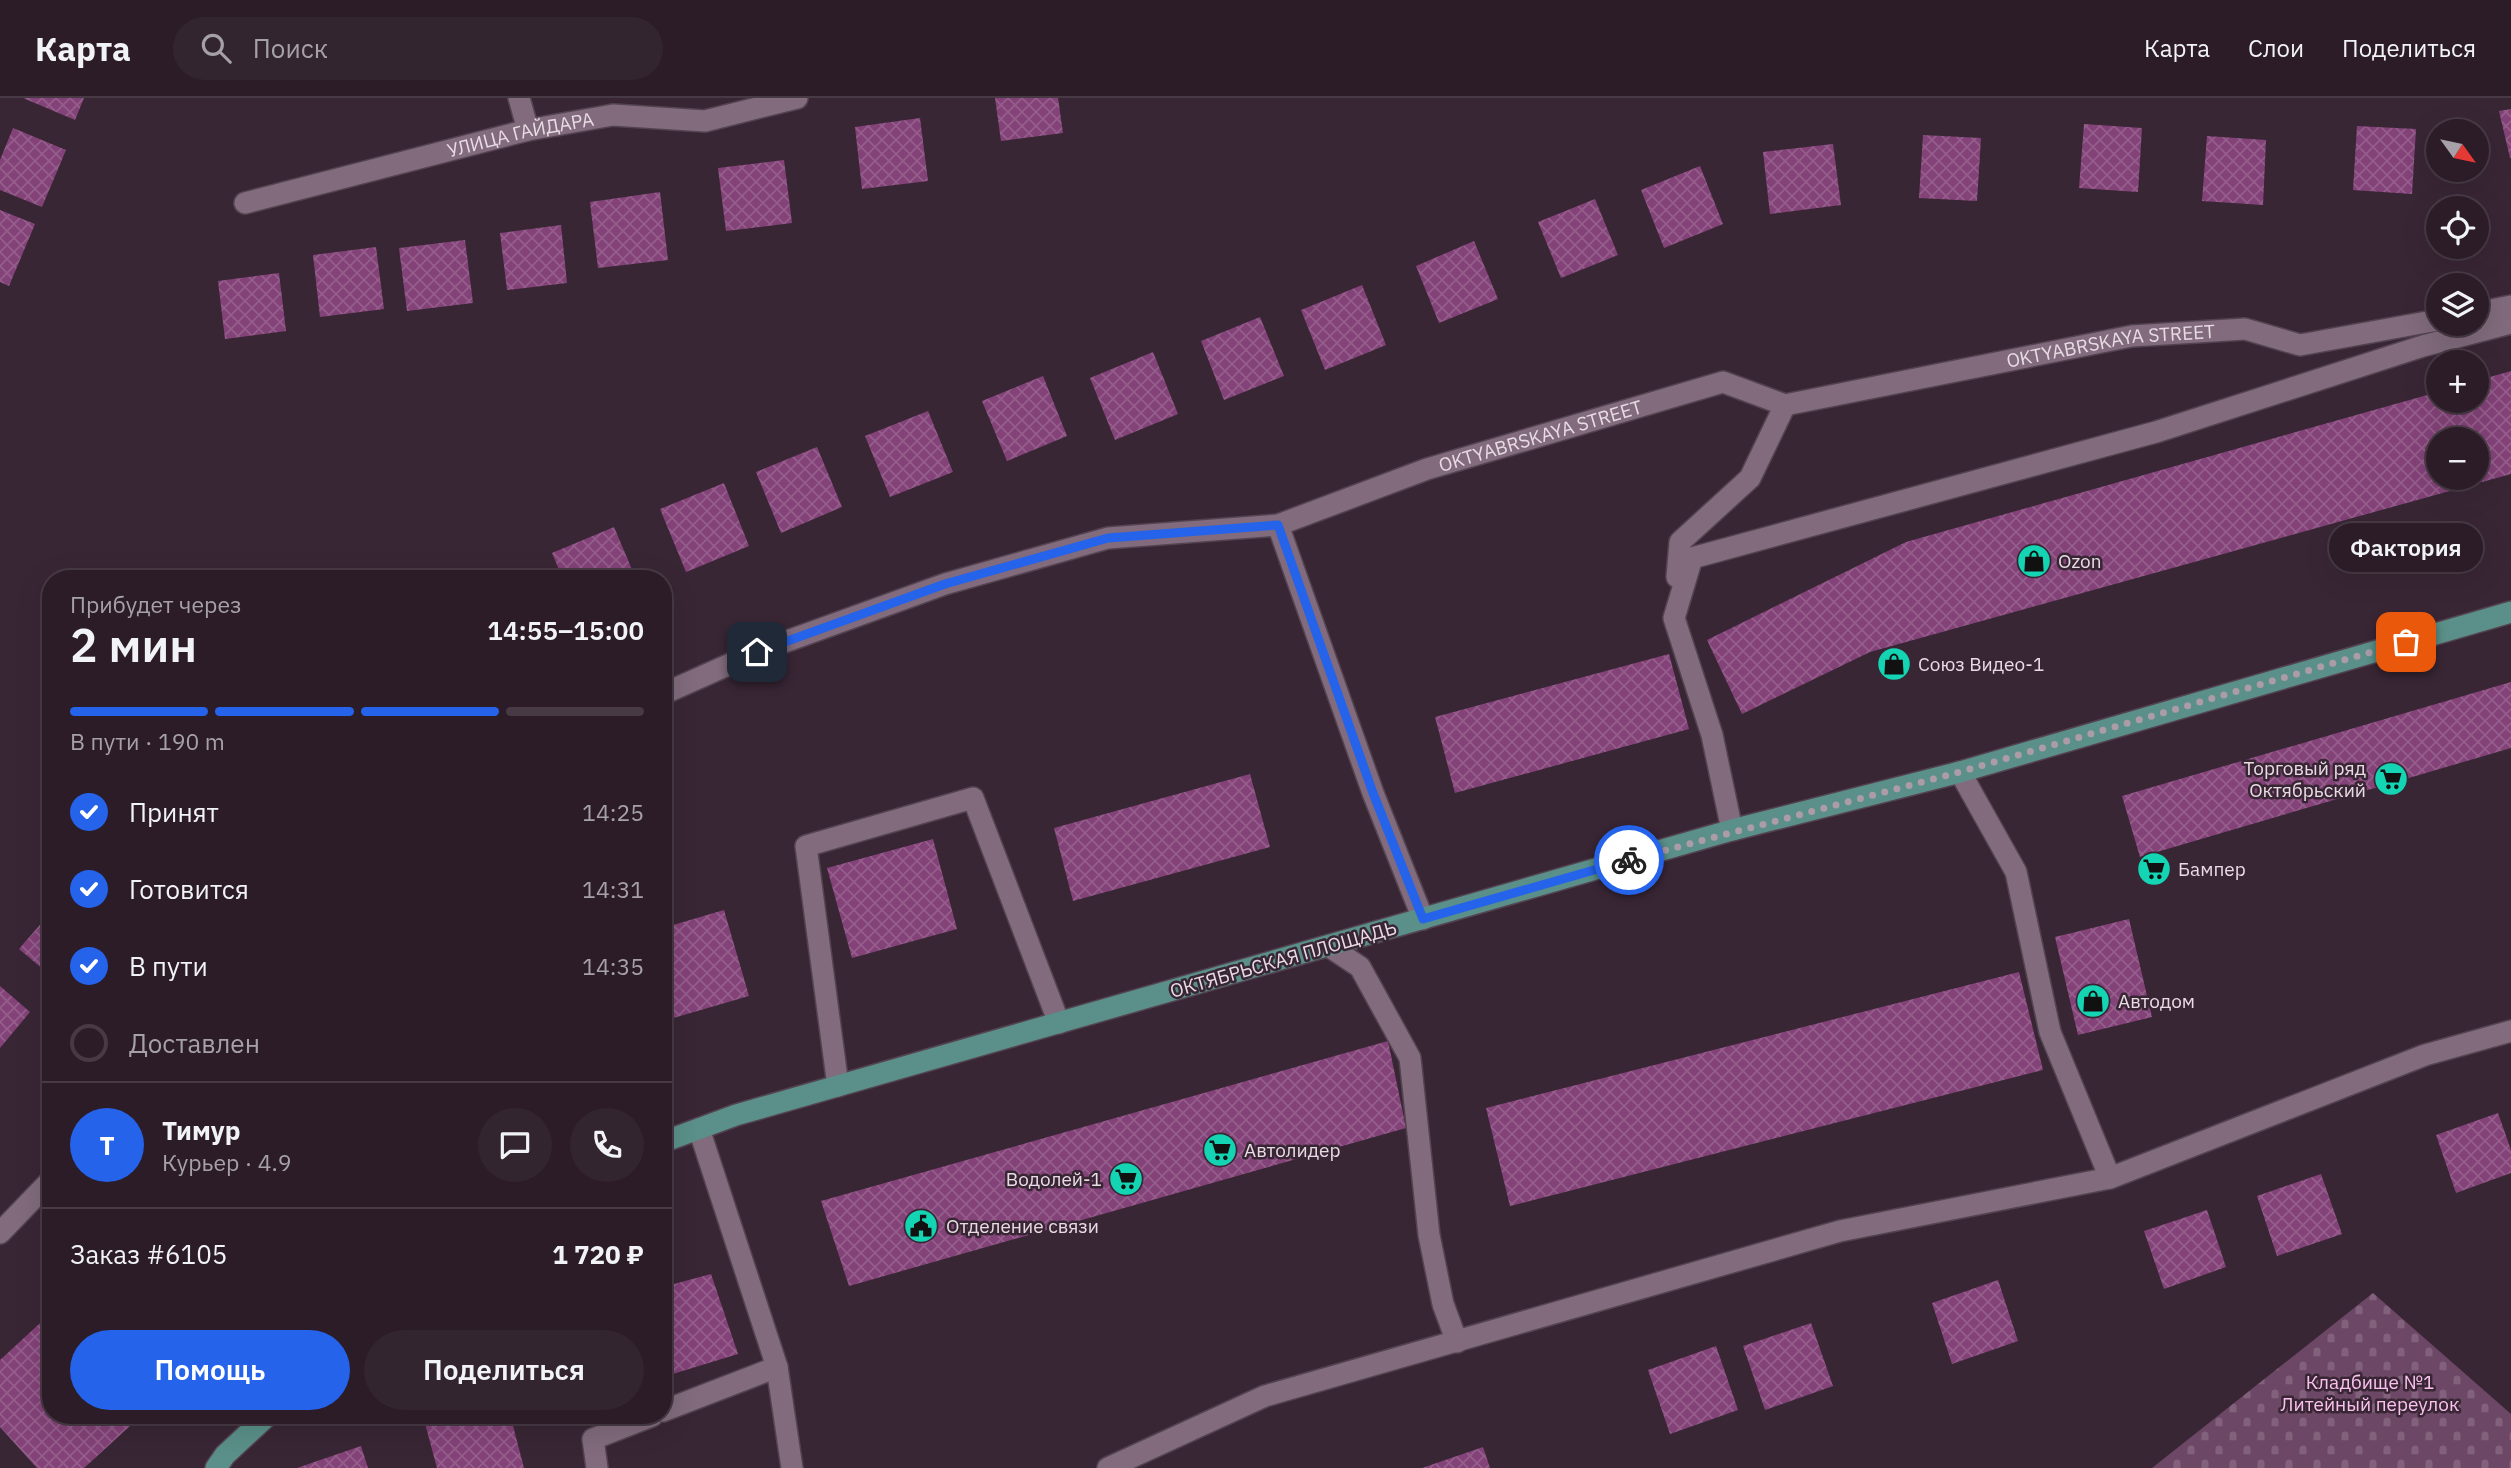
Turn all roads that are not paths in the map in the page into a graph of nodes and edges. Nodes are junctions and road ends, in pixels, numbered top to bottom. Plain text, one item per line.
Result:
1 (520, 98) edge
2 (797, 98) edge
3 (528, 130) junction
4 (245, 203) dead end
5 (2511, 306) edge
6 (2489, 310) edge
7 (2426, 322) edge
8 (2511, 323) edge
9 (1785, 405) junction
10 (1278, 525) junction
11 (2511, 612) edge
12 (1674, 618) junction
13 (672, 690) edge
14 (1960, 772) junction
15 (1732, 830) junction
16 (1423, 919) junction
17 (1330, 947) junction
18 (1059, 1023) junction
19 (2511, 1031) edge
20 (838, 1086) junction
21 (699, 1129) junction
22 (672, 1139) edge
23 (2110, 1178) junction
24 (42, 1189) edge
25 (0, 1233) edge
26 (1457, 1342) junction
27 (777, 1367) junction
28 (672, 1408) edge
29 (258, 1424) edge
30 (631, 1424) edge
31 (216, 1468) edge
32 (597, 1468) edge
33 (792, 1468) edge
34 (1108, 1468) edge

1 - 3 street
2 - 3 street, УЛИЦА ГАЙДАРА
3 - 4 street, УЛИЦА ГАЙДАРА
5 - 6 street
7 - 9 street, OKTYABRSKAYA STREET
8 - 12 street
9 - 10 street, OKTYABRSKAYA STREET
9 - 12 street
10 - 13 street, OKTYABRSKAYA STREET
10 - 16 street
11 - 14 main road, ОКТЯБРЬСКАЯ ПЛОЩАДЬ
12 - 15 street
14 - 15 main road, ОКТЯБРЬСКАЯ ПЛОЩАДЬ
14 - 23 street
15 - 16 main road, ОКТЯБРЬСКАЯ ПЛОЩАДЬ
16 - 17 main road, ОКТЯБРЬСКАЯ ПЛОЩАДЬ
17 - 18 main road, ОКТЯБРЬСКАЯ ПЛОЩАДЬ
17 - 26 street
18 - 20 main road, ОКТЯБРЬСКАЯ ПЛОЩАДЬ
18 - 20 street
19 - 23 street
20 - 21 main road, ОКТЯБРЬСКАЯ ПЛОЩАДЬ
21 - 22 main road, ОКТЯБРЬСКАЯ ПЛОЩАДЬ
21 - 27 street
23 - 26 street
24 - 25 street
26 - 34 street
27 - 28 street
27 - 33 street
29 - 31 main road
30 - 32 street

